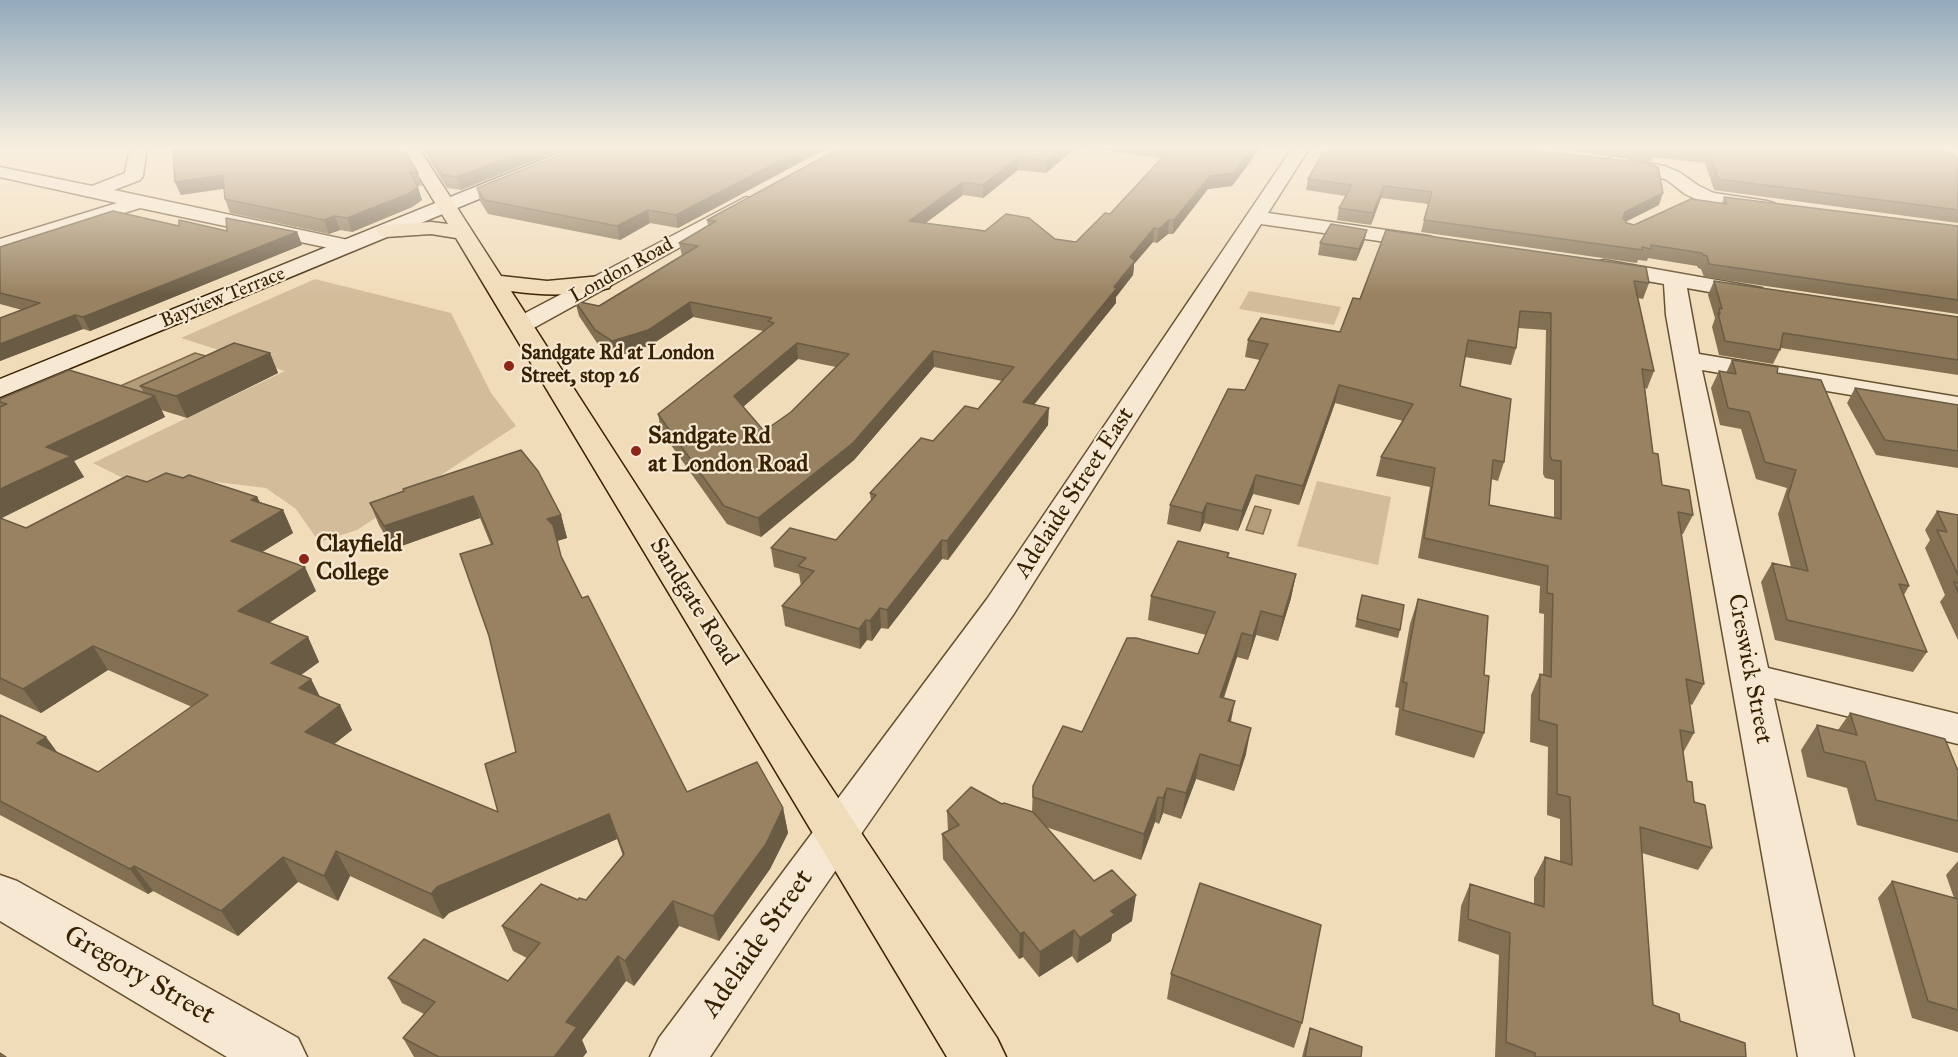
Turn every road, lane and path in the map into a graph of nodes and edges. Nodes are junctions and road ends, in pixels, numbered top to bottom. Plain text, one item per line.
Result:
1 (116, 196) edge
2 (440, 196) edge
3 (470, 196) edge
4 (759, 196) edge
5 (1269, 196) edge
6 (1697, 196) edge
7 (1705, 196) edge
8 (140, 201) junction
9 (1682, 204) edge
10 (446, 206) junction
11 (1786, 210) edge
12 (1255, 217) junction
13 (386, 231) junction
14 (463, 233) junction
15 (0, 246) edge
16 (348, 246) junction
17 (1453, 246) edge
18 (1580, 264) edge
19 (1676, 280) junction
20 (494, 281) junction
21 (601, 283) junction
22 (1780, 297) edge
23 (522, 325) junction
24 (1688, 360) junction
25 (0, 389) edge
26 (1958, 405) edge
27 (1751, 678) junction
28 (1958, 729) edge
29 (838, 832) junction
30 (0, 896) edge
31 (279, 1057) edge
32 (678, 1057) edge
33 (978, 1057) edge
34 (1826, 1057) edge

1 - 8 street
2 - 10 highway, Sandgate Road
3 - 10 street, Bayview Terrace
4 - 21 street, London Road
5 - 12 street, Adelaide Street East
6 - 9 street
7 - 11 street
8 - 15 street
8 - 16 street
10 - 13 street, Bayview Terrace
10 - 14 highway, Sandgate Road
12 - 17 street
12 - 29 street, Adelaide Street East
13 - 14 highway
13 - 16 street, Bayview Terrace
14 - 20 highway, Sandgate Road
16 - 25 street, Bayview Terrace
18 - 19 street
19 - 22 street
19 - 24 street, Creswick Street
20 - 21 highway
20 - 23 highway, Sandgate Road
21 - 23 street, London Road
23 - 29 highway, Sandgate Road
24 - 26 street
24 - 27 street, Creswick Street
27 - 28 street
27 - 34 street, Creswick Street
29 - 32 street, Adelaide Street
29 - 33 highway, Sandgate Road
30 - 31 street, Gregory Street

